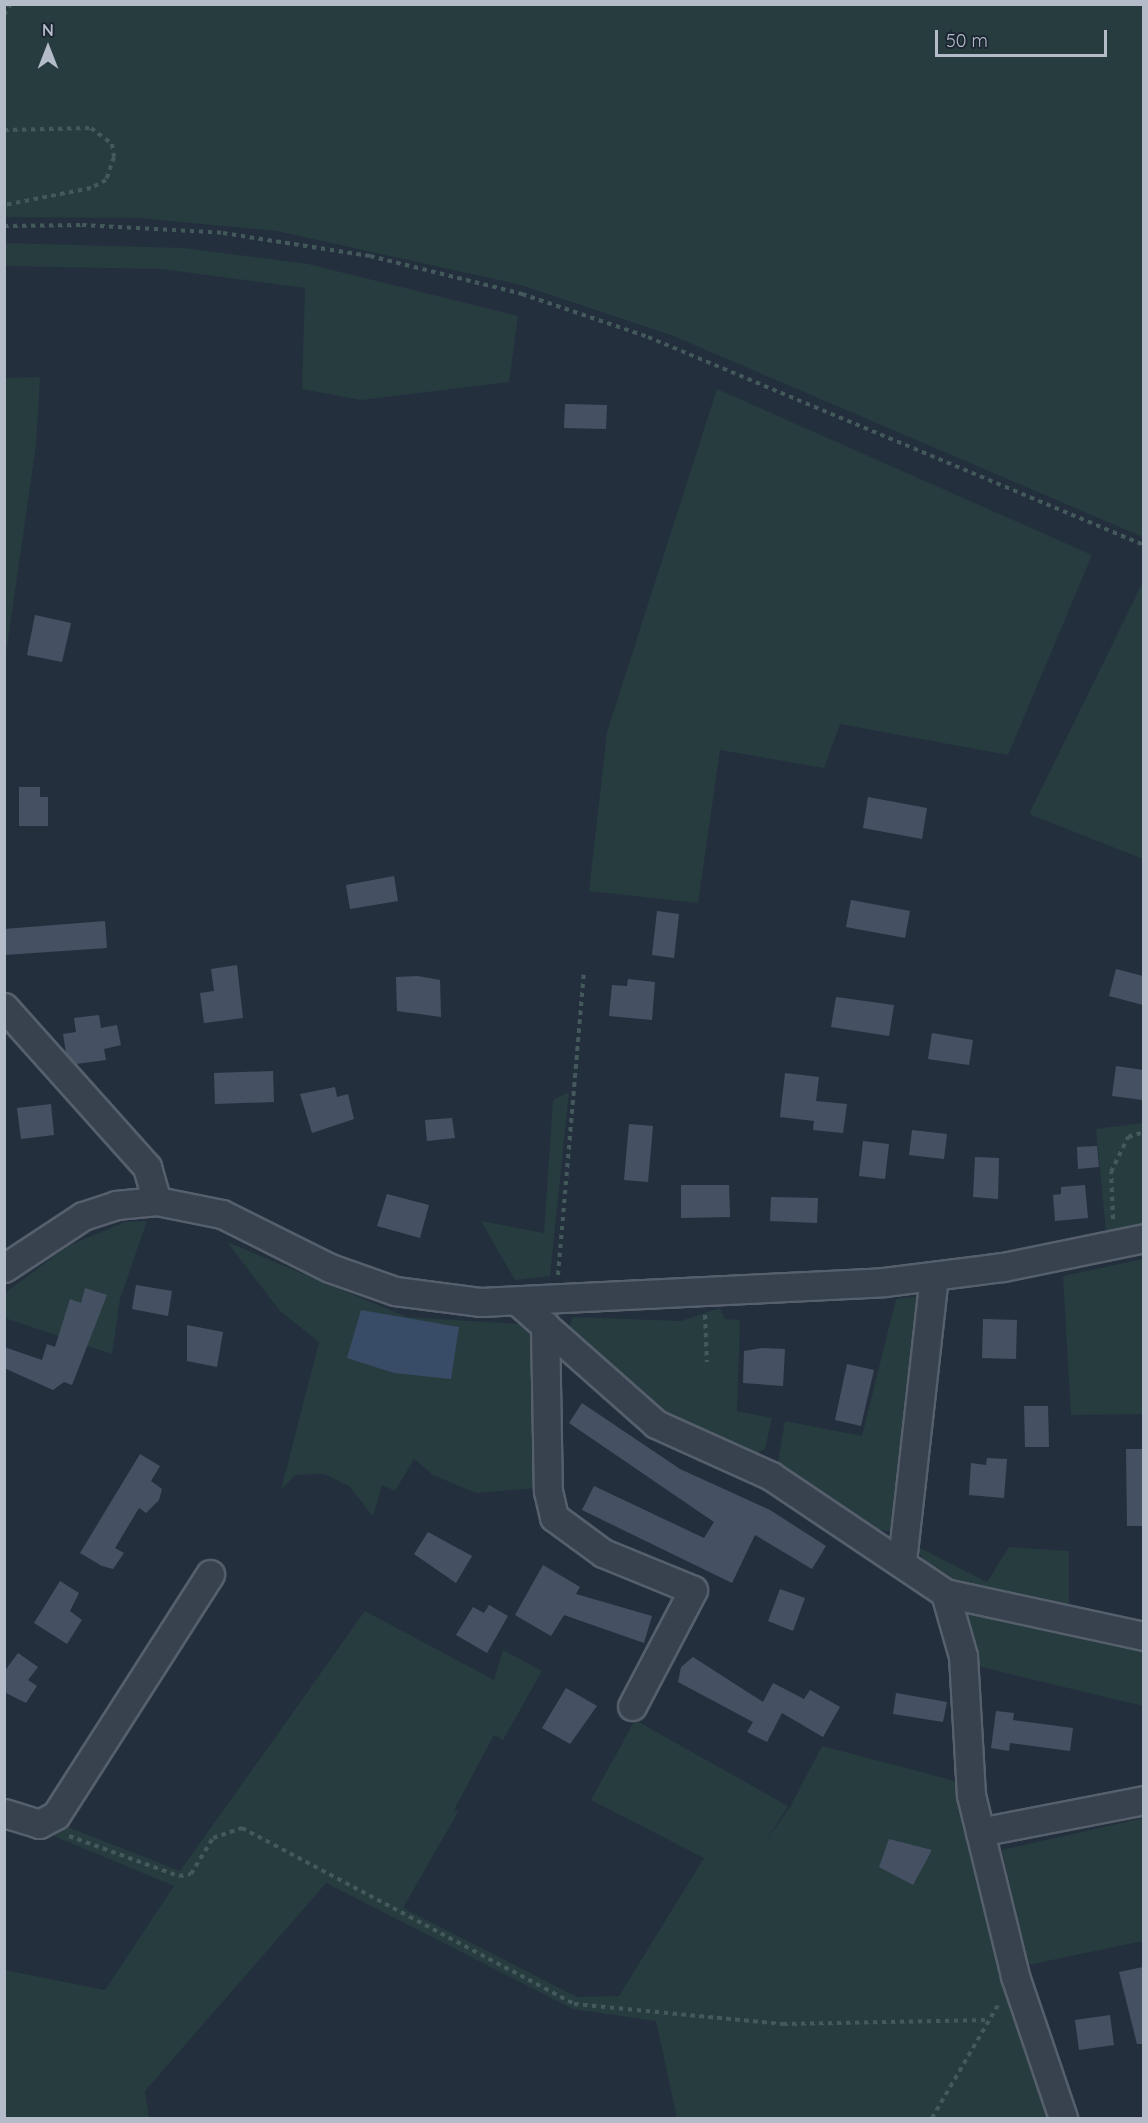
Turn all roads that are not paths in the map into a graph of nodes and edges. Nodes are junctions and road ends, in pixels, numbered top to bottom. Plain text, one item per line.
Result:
1 (4, 1007) edge
2 (157, 1201) junction
3 (1143, 1238) edge
4 (4, 1268) edge
5 (934, 1277) junction
6 (517, 1301) junction
7 (545, 1325) junction
8 (902, 1561) junction
9 (210, 1574) dead end
10 (945, 1593) junction
11 (1143, 1636) edge
12 (632, 1706) dead end
13 (1143, 1800) edge
14 (4, 1813) edge
15 (980, 1832) junction
16 (1063, 2118) edge

1 - 2 street
2 - 4 street
2 - 6 street
3 - 5 street
5 - 6 street
5 - 8 street
6 - 7 street
7 - 8 street
7 - 12 street
8 - 10 street
9 - 14 street
10 - 11 street
10 - 15 street
13 - 15 street
15 - 16 street

